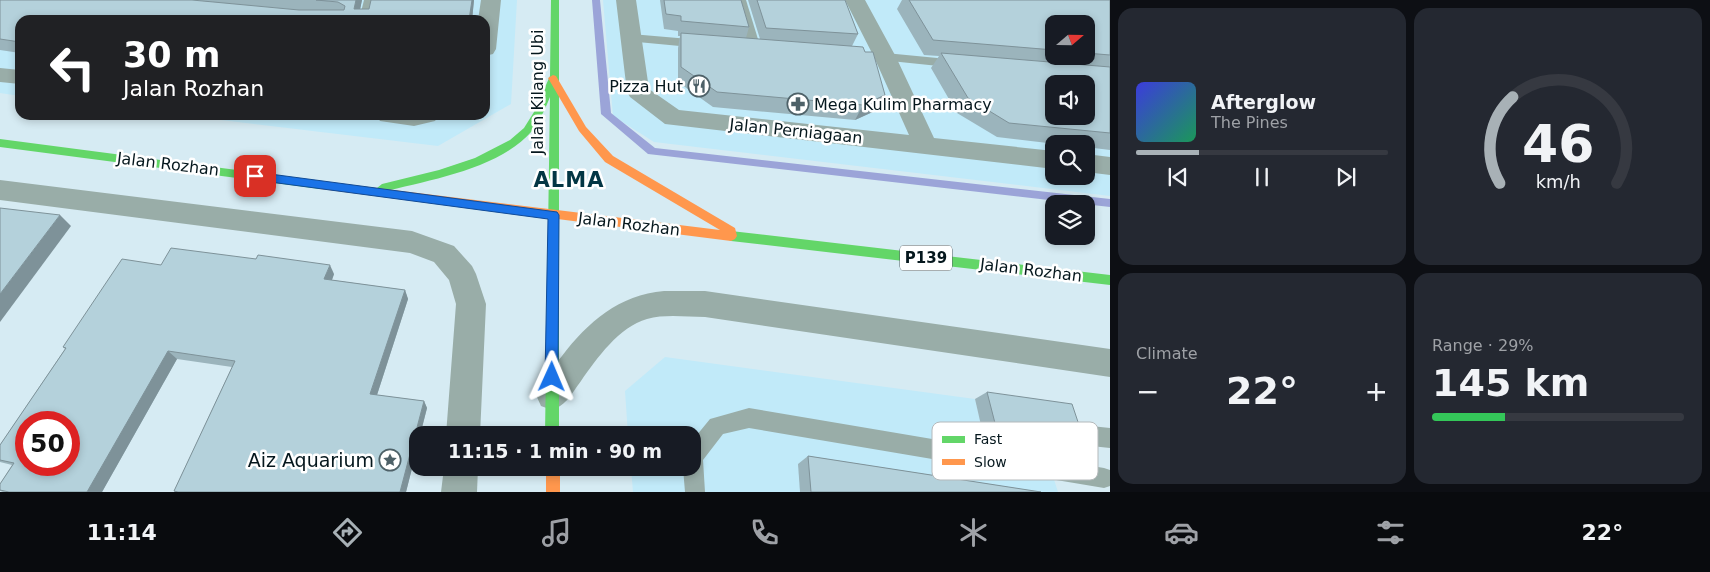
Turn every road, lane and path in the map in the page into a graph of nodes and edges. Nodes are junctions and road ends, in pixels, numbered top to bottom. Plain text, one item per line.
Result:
1 (370, 0) edge
2 (491, 0) edge
3 (555, 0) edge
4 (626, 0) edge
5 (740, 0) edge
6 (855, 0) edge
7 (366, 15) edge
8 (489, 15) edge
9 (631, 38) junction
10 (717, 46) edge
11 (755, 49) edge
12 (876, 56) junction
13 (973, 65) edge
14 (0, 75) edge
15 (15, 76) edge
16 (553, 78) junction
17 (0, 143) edge
18 (925, 145) junction
19 (1045, 159) edge
20 (1095, 164) edge
21 (1110, 166) edge
22 (0, 190) edge
23 (372, 191) junction
24 (553, 215) junction
25 (742, 237) junction
26 (1110, 280) edge
27 (1110, 363) edge
28 (552, 395) junction
29 (464, 426) edge
30 (552, 426) edge
31 (932, 449) edge
32 (461, 476) edge
33 (553, 476) edge
34 (1098, 477) edge
35 (1104, 478) dead end
36 (460, 492) edge
37 (554, 492) edge
38 (695, 492) edge

1 - 7 lane
2 - 8 street
3 - 16 main road, Jalan Kilang Ubi
4 - 9 street, Jalan Perniagaan
5 - 11 lane
6 - 12 street
9 - 10 lane
9 - 18 street, Jalan Perniagaan
12 - 13 lane
12 - 18 street
14 - 15 street
16 - 23 main road
16 - 24 main road, Jalan Kilang Ubi
16 - 25 main road
17 - 23 main road, Jalan Rozhan / P139
18 - 19 street, Jalan Perniagaan
20 - 21 street
22 - 29 street
23 - 24 main road, Jalan Rozhan / P139
24 - 25 main road, Jalan Rozhan / P139
24 - 28 main road, Jalan Kilang Ubi
25 - 26 main road, Jalan Rozhan / P139
27 - 28 street
28 - 30 main road, Jalan Kilang Ubi
31 - 38 lane
32 - 36 street
33 - 37 main road
34 - 35 lane

